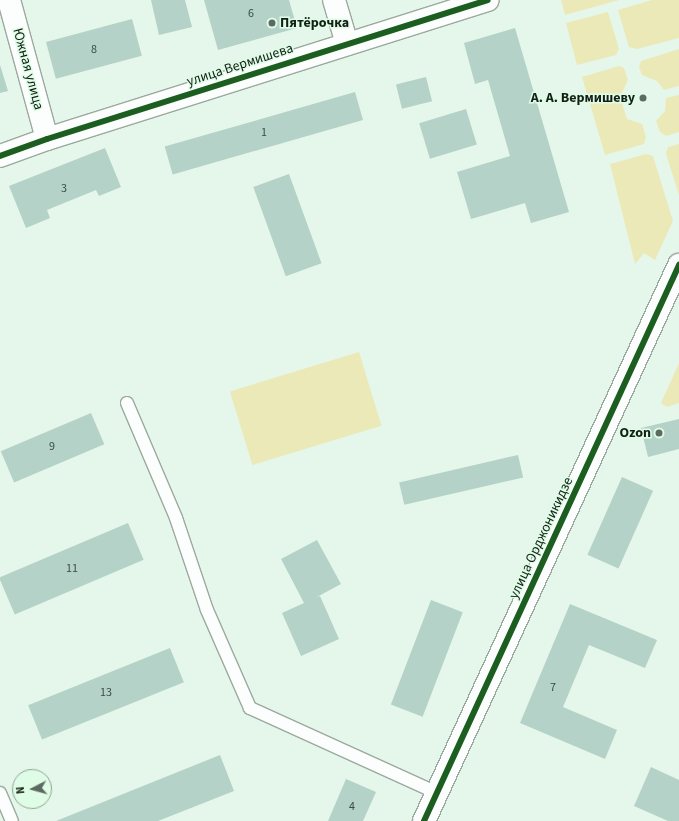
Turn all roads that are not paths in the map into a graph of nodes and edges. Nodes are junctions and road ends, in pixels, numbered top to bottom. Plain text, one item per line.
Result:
1 (8, 0) edge
2 (334, 0) edge
3 (488, 0) edge
4 (347, 44) junction
5 (47, 139) junction
6 (0, 156) edge
7 (679, 265) edge
8 (126, 403) dead end
9 (0, 793) edge
10 (437, 793) junction
11 (12, 821) edge
12 (424, 821) edge

1 - 5 street, Южная улица
2 - 4 street
3 - 4 street, улица Вермишева
4 - 5 street, улица Вермишева
5 - 6 street, улица Вермишева
7 - 10 street, улица Орджоникидзе
8 - 10 lane
9 - 11 lane
10 - 12 street, улица Орджоникидзе

